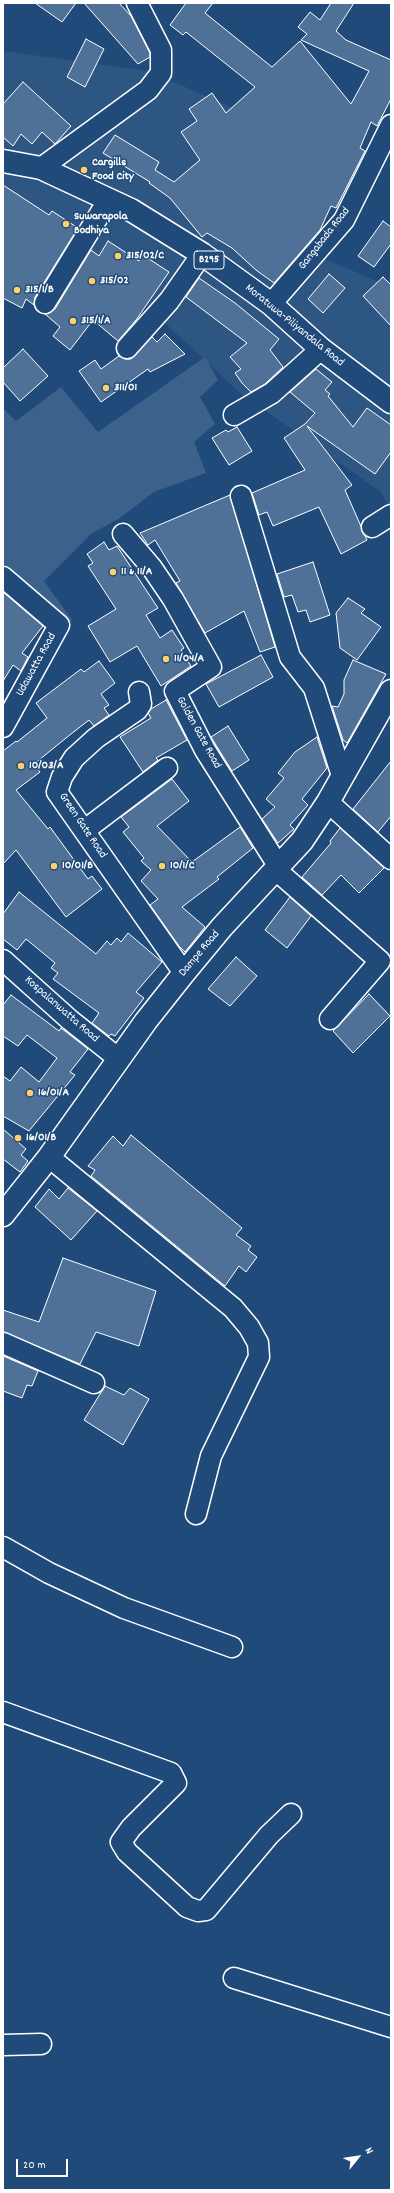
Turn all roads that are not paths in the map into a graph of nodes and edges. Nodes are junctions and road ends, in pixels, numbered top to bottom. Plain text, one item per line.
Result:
1 (137, 3) edge
2 (391, 125) edge
3 (3, 161) edge
4 (41, 168) junction
5 (109, 199) junction
6 (202, 254) junction
7 (45, 303) dead end
8 (271, 304) junction
9 (127, 348) dead end
10 (321, 349) junction
11 (391, 402) edge
12 (234, 415) dead end
13 (241, 496) dead end
14 (391, 515) edge
15 (372, 527) dead end
16 (123, 534) dead end
17 (3, 577) edge
18 (391, 691) edge
19 (139, 692) dead end
20 (8, 702) edge
21 (3, 727) edge
22 (167, 768) dead end
23 (342, 776) junction
24 (328, 802) junction
25 (85, 830) junction
26 (391, 859) edge
27 (278, 868) junction
28 (3, 960) edge
29 (184, 973) junction
30 (330, 1020) dead end
31 (120, 1059) junction
32 (49, 1157) junction
33 (3, 1215) edge
34 (3, 1343) edge
35 (94, 1383) dead end
36 (196, 1514) dead end
37 (3, 1547) edge
38 (232, 1647) dead end
39 (3, 1712) edge
40 (291, 1814) dead end
41 (234, 1978) dead end
42 (391, 2027) edge
43 (41, 2044) dead end
44 (3, 2045) edge

1 - 4 street
2 - 8 street, Gangabada Road
3 - 4 street, Moratuwa-Piliyandala Road / B295
4 - 5 street, Moratuwa-Piliyandala Road / B295
5 - 6 street, Moratuwa-Piliyandala Road / B295
5 - 7 street
6 - 8 street, Moratuwa-Piliyandala Road / B295
6 - 9 street
8 - 10 street, Moratuwa-Piliyandala Road / B295
10 - 11 street, Moratuwa-Piliyandala Road / B295
10 - 12 street
13 - 23 street
14 - 15 street
16 - 27 street, Golden Gate Road
17 - 20 street, Udawatta Road
18 - 23 street, Dampe Road
19 - 25 street, Green Gate Road
20 - 21 street, Udawatta Road
22 - 25 street
23 - 24 street, Dampe Road
24 - 26 street
24 - 27 street, Dampe Road
25 - 29 street, Green Gate Road
27 - 29 street, Dampe Road
27 - 30 street
28 - 31 street, Kospalanwatta Road
29 - 31 street, Dampe Road
31 - 32 street, Dampe Road
32 - 33 street, Dampe Road
32 - 36 street
34 - 35 street
37 - 38 street
39 - 40 street
41 - 42 street
43 - 44 street

